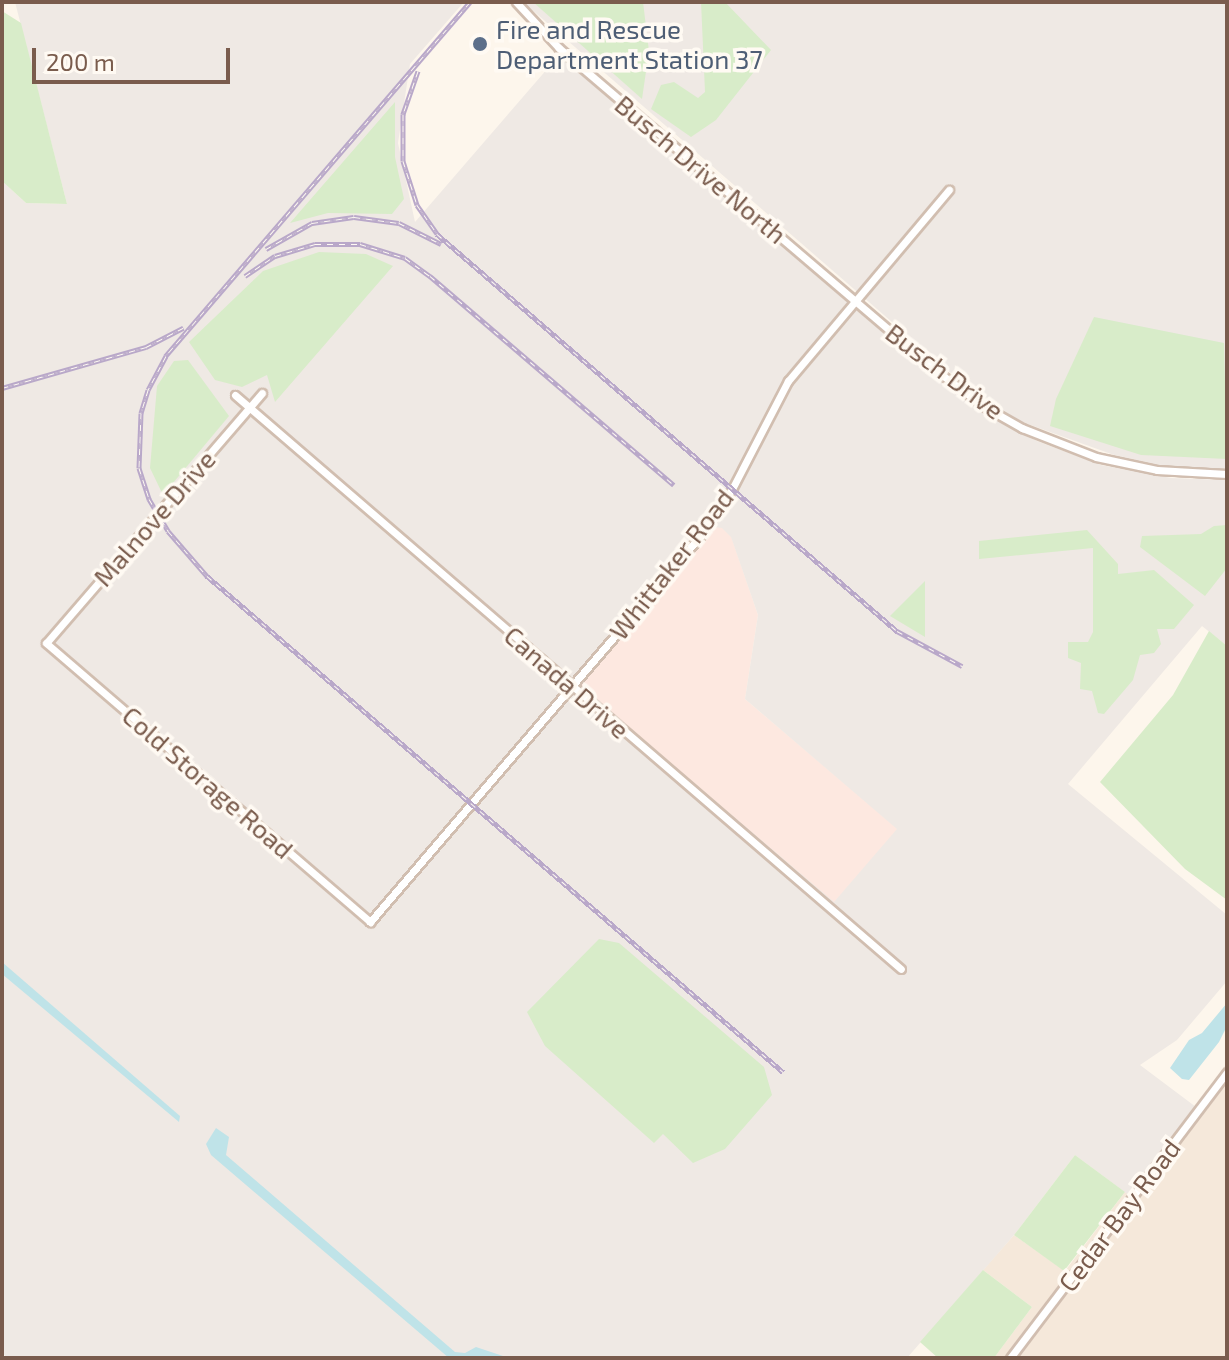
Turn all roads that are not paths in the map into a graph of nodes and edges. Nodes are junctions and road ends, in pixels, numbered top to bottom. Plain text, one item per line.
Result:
1 (516, 2) edge
2 (949, 190) dead end
3 (853, 299) junction
4 (262, 393) dead end
5 (235, 395) dead end
6 (249, 408) junction
7 (1227, 474) edge
8 (46, 643) joint
9 (572, 686) junction
10 (370, 922) joint
11 (901, 969) dead end
12 (1227, 1072) edge
13 (1010, 1358) edge

1 - 3 street, Busch Drive North
2 - 3 street, Whittaker Road
3 - 7 street, Busch Drive
3 - 9 street, Whittaker Road
4 - 6 street, Malnove Drive
5 - 6 street, Canada Drive
6 - 8 street, Malnove Drive
6 - 9 street, Canada Drive
8 - 10 street, Cold Storage Road
9 - 10 street, Whittaker Road
9 - 11 street, Canada Drive
12 - 13 street, Cedar Bay Road

